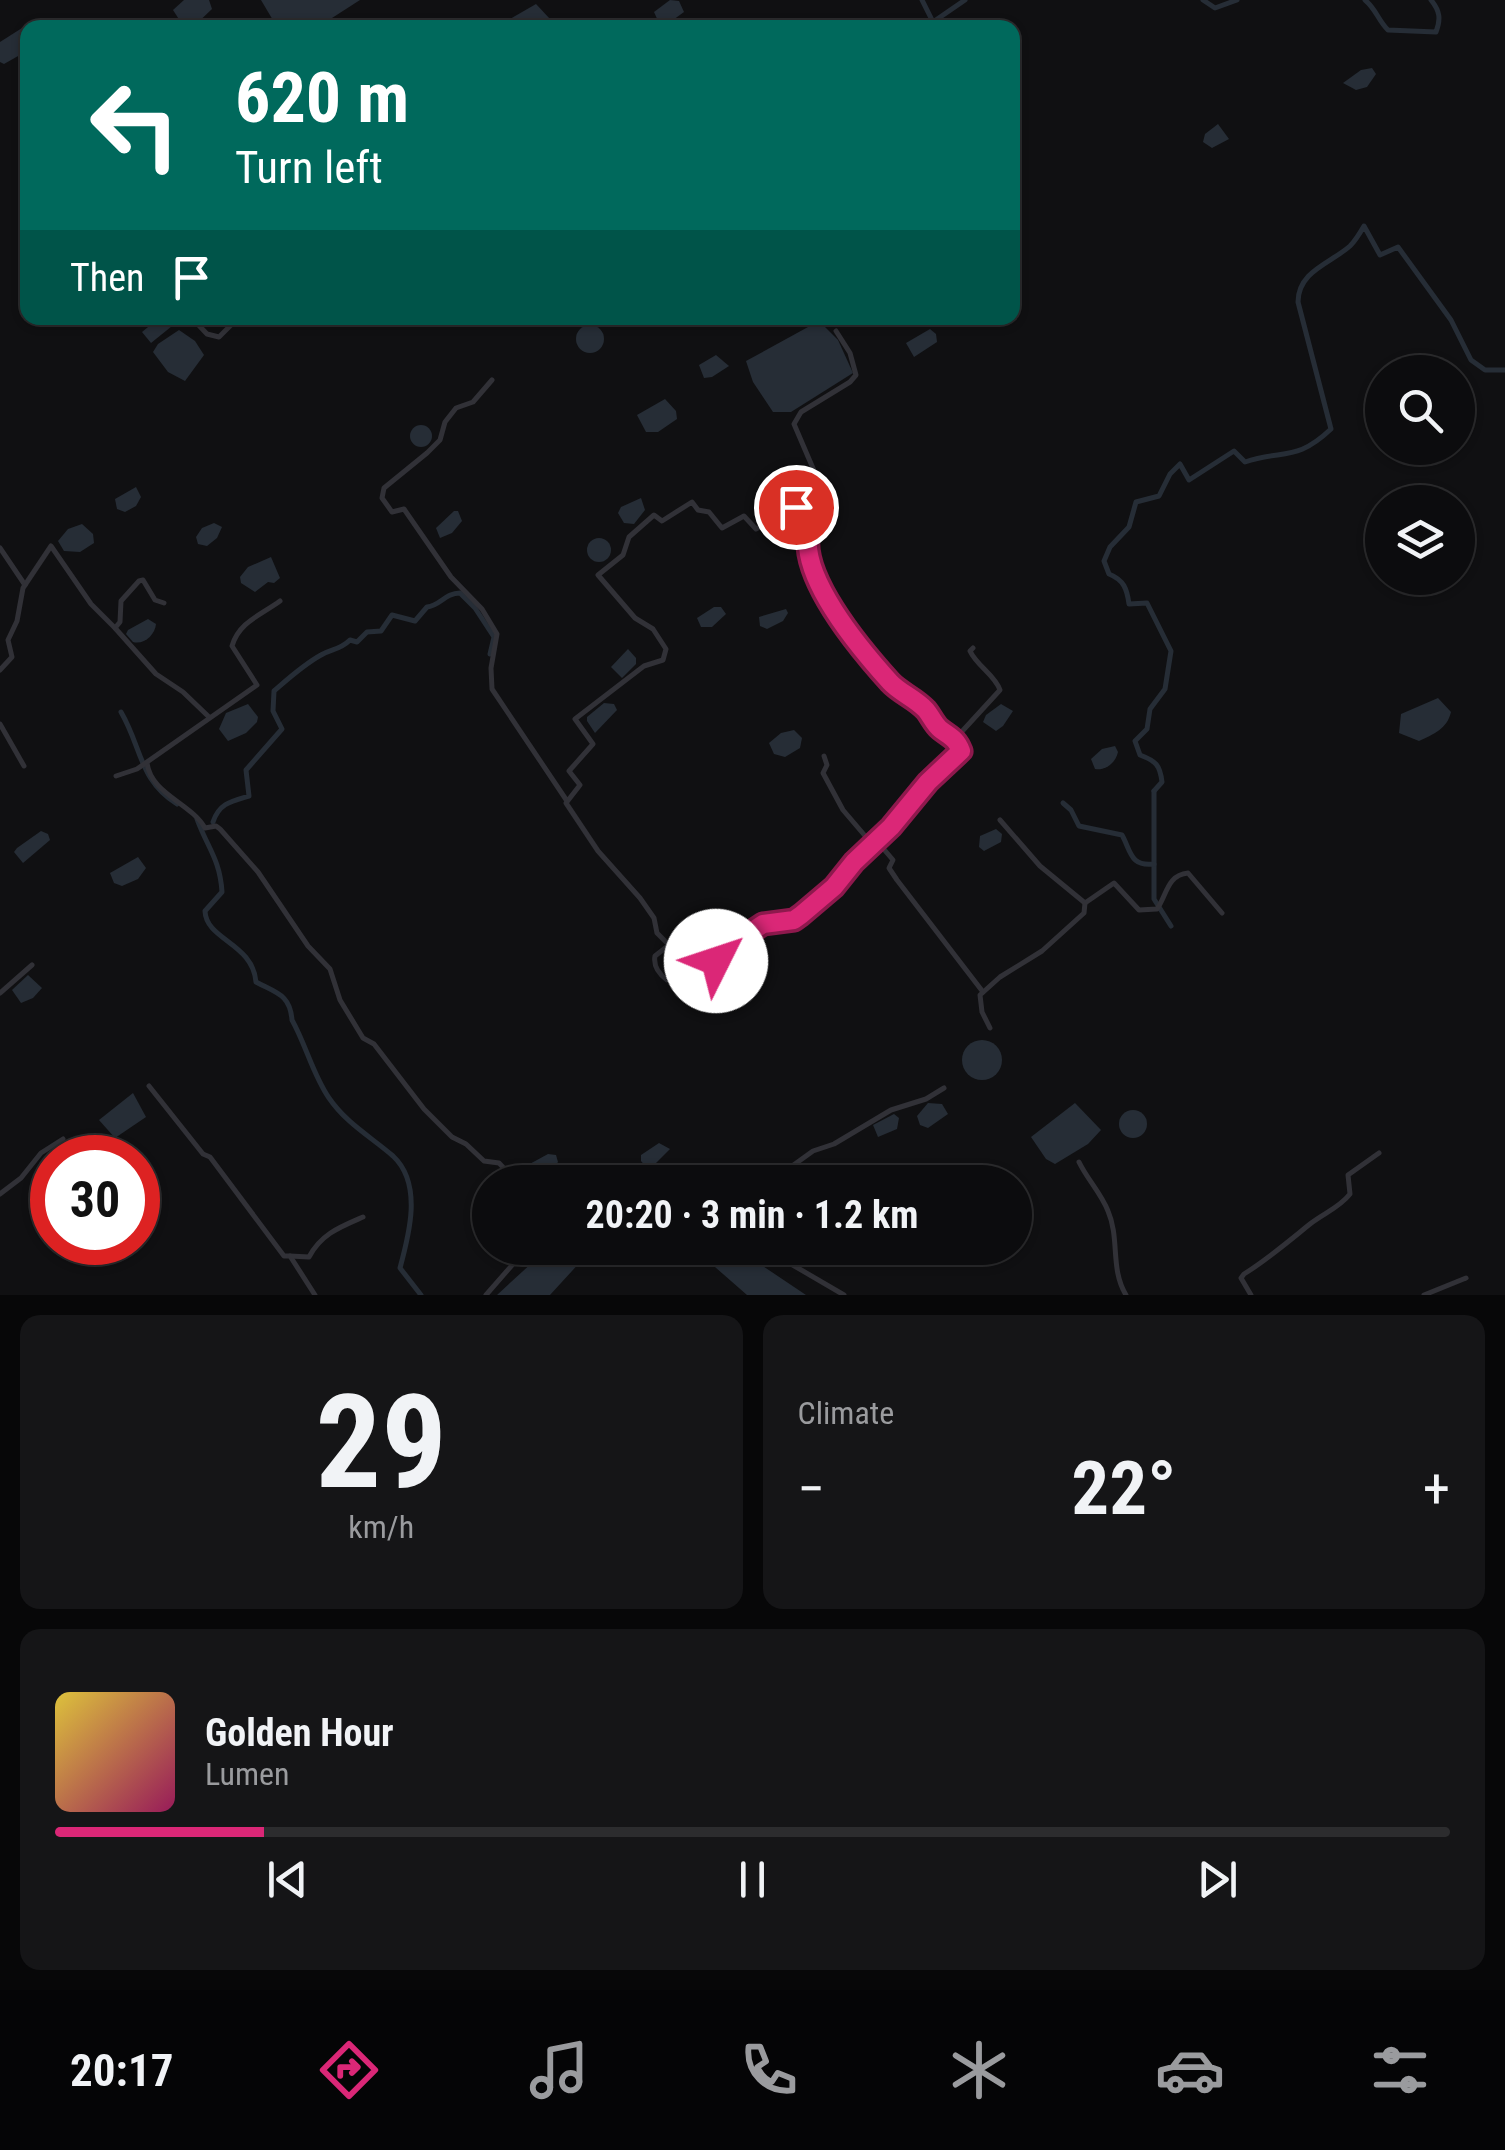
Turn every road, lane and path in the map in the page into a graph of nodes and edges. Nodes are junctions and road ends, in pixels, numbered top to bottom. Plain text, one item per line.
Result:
1 (198, 325) edge
2 (231, 325) edge
3 (836, 331) dead end
4 (492, 380) dead end
5 (796, 507) junction
6 (0, 548) edge
7 (25, 585) junction
8 (280, 601) dead end
9 (164, 603) dead end
10 (115, 628) junction
11 (973, 648) dead end
12 (0, 670) edge
13 (210, 718) junction
14 (0, 724) edge
15 (956, 738) junction
16 (824, 756) dead end
17 (147, 763) junction
18 (24, 766) dead end
19 (116, 776) dead end
20 (567, 801) junction
21 (1000, 820) dead end
22 (874, 842) junction
23 (1084, 902) junction
24 (1222, 913) dead end
25 (32, 965) dead end
26 (982, 992) junction
27 (0, 993) edge
28 (990, 1028) dead end
29 (148, 1086) dead end
30 (944, 1088) dead end
31 (1379, 1153) dead end
32 (1079, 1162) dead end
33 (501, 1165) edge
34 (793, 1165) edge
35 (30, 1167) edge
36 (0, 1194) edge
37 (363, 1217) dead end
38 (290, 1256) junction
39 (512, 1265) edge
40 (793, 1265) edge
41 (1466, 1278) dead end
42 (315, 1295) edge
43 (486, 1295) edge
44 (844, 1295) edge
45 (1126, 1295) edge
46 (1251, 1295) edge
47 (1424, 1295) edge

1 - 2 street
3 - 5 street
4 - 20 street
5 - 15 street
5 - 20 street
6 - 7 street
7 - 10 street
7 - 12 street
8 - 13 street
9 - 10 street
10 - 13 street
11 - 15 street
13 - 17 street
14 - 18 street
15 - 22 street
16 - 22 street
17 - 19 street
17 - 33 street
20 - 22 street
21 - 23 street
22 - 26 street
23 - 24 street
23 - 26 street
25 - 27 street
26 - 28 street
29 - 38 street
30 - 34 street
31 - 46 street
32 - 45 street
35 - 36 street
37 - 38 street
38 - 42 street
39 - 43 street
40 - 44 street
41 - 47 street

